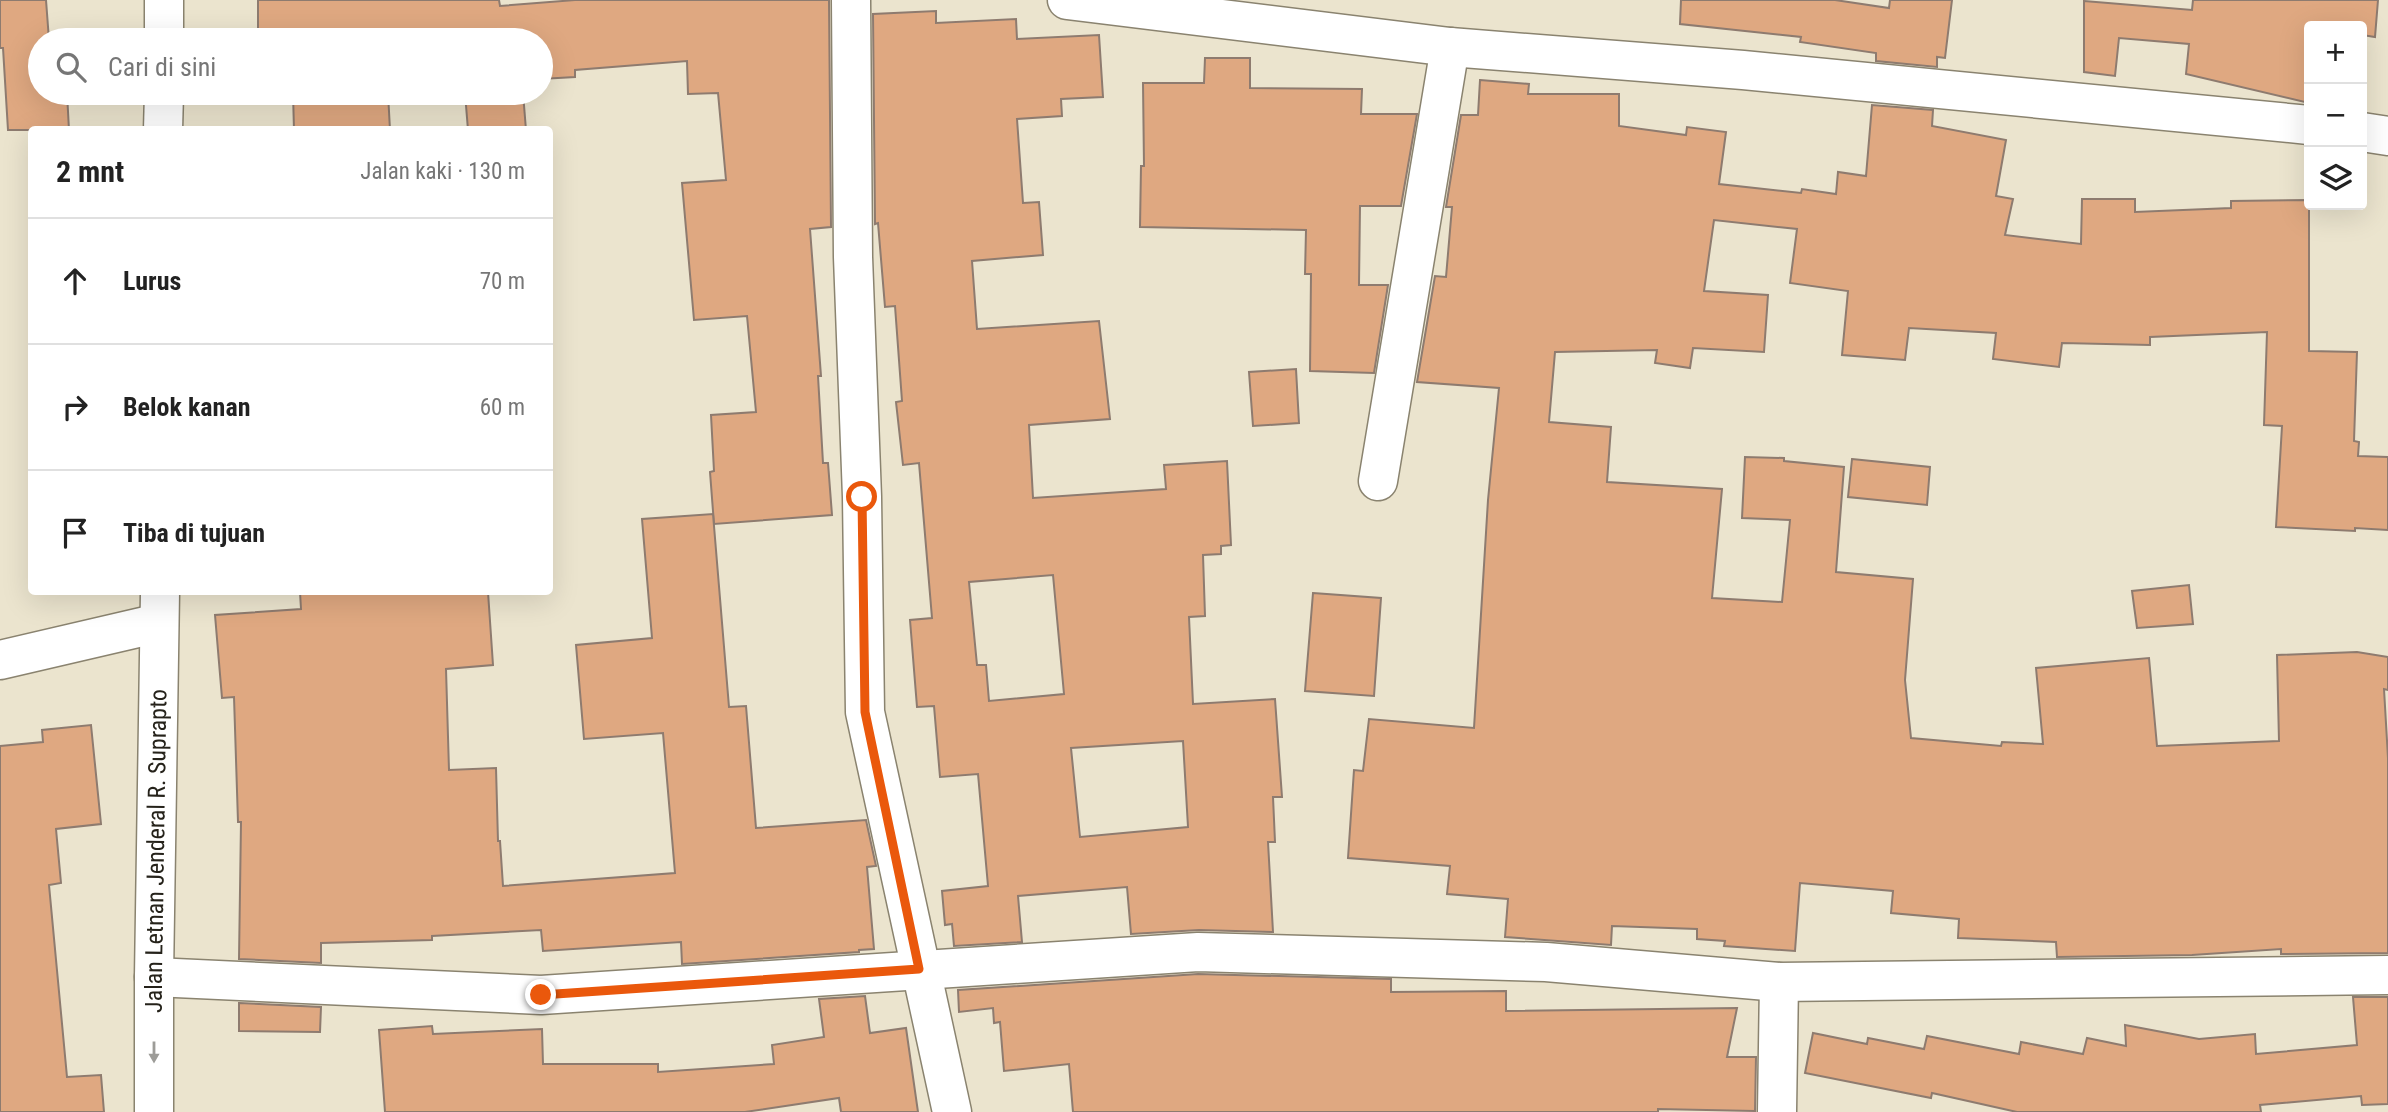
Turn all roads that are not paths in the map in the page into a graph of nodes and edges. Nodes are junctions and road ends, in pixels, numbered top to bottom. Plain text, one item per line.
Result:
1 (164, 0) edge
2 (851, 0) edge
3 (1067, 0) edge
4 (164, 28) edge
5 (1450, 47) junction
6 (164, 105) edge
7 (2304, 124) edge
8 (163, 126) edge
9 (2367, 133) edge
10 (2388, 136) edge
11 (1378, 481) dead end
12 (160, 607) edge
13 (0, 660) edge
14 (919, 969) junction
15 (2388, 975) edge
16 (154, 977) junction
17 (1779, 982) junction
18 (154, 1112) edge
19 (952, 1112) edge
20 (1777, 1112) edge

1 - 4 street
2 - 14 street
3 - 5 street
5 - 7 street
5 - 11 street
6 - 8 street
9 - 10 street
12 - 13 street
12 - 16 street, Jalan Letnan Jenderal R. Suprapto
14 - 16 street
14 - 17 street
14 - 19 street
15 - 17 street
16 -> 18 street, Jalan Letnan Jenderal R. Suprapto
17 - 20 street

